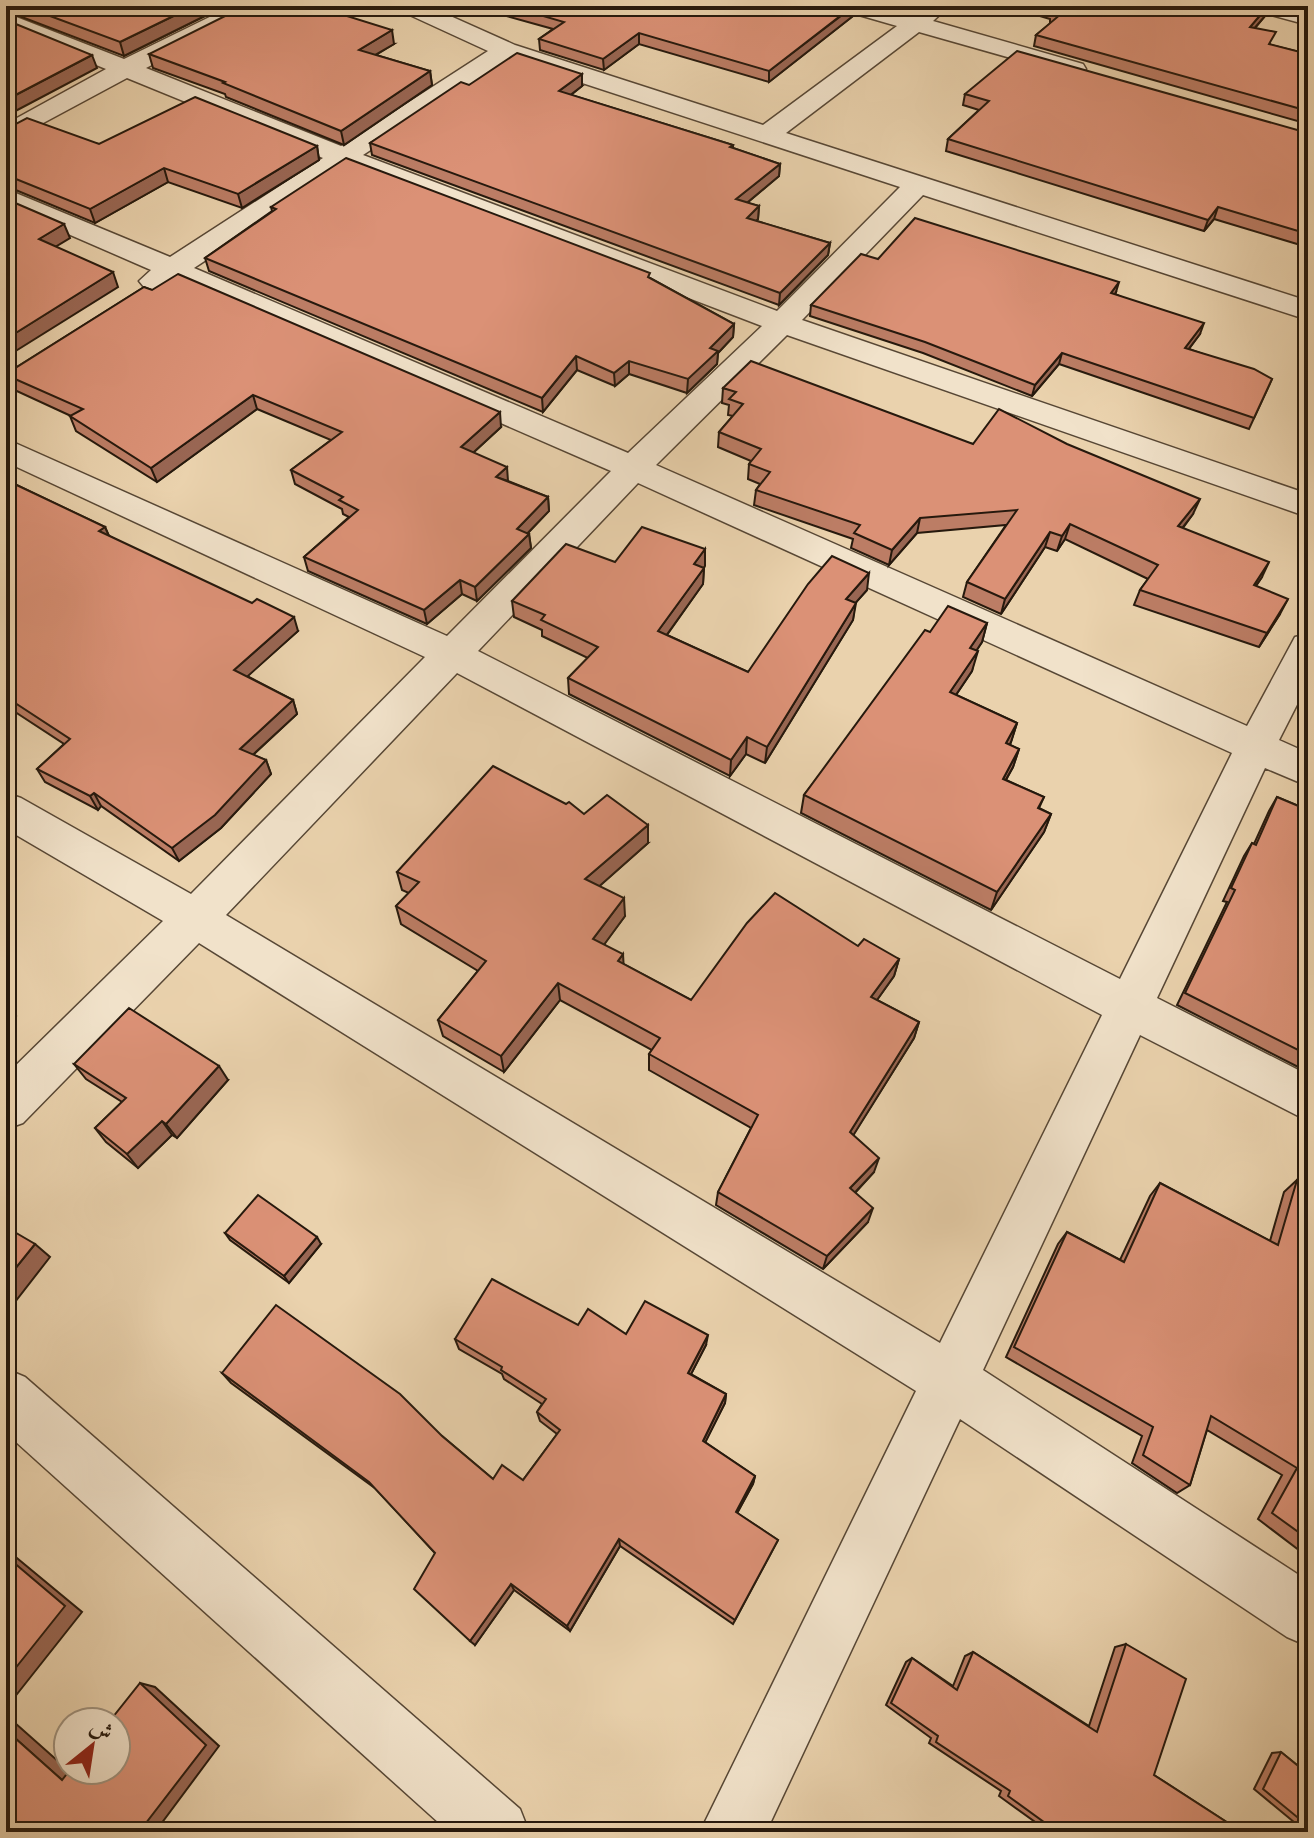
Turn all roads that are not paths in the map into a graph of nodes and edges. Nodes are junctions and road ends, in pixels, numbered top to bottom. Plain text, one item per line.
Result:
1 (250, 6) edge
2 (409, 6) edge
3 (853, 6) edge
4 (938, 6) edge
5 (1264, 6) edge
6 (1308, 18) edge
7 (6, 20) edge
8 (915, 24) junction
9 (506, 50) junction
10 (126, 68) junction
11 (1096, 75) edge
12 (6, 135) edge
13 (765, 136) junction
14 (346, 158) junction
15 (917, 185) junction
16 (6, 197) edge
17 (173, 269) junction
18 (134, 294) edge
19 (1308, 311) edge
20 (782, 323) junction
21 (6, 449) edge
22 (633, 468) junction
23 (1308, 506) edge
24 (1308, 647) edge
25 (452, 654) junction
26 (1255, 747) junction
27 (1308, 770) edge
28 (6, 809) edge
29 (195, 918) junction
30 (1131, 1008) junction
31 (1308, 1099) edge
32 (6, 1107) edge
33 (951, 1381) junction
34 (6, 1396) edge
35 (1308, 1616) edge
36 (497, 1832) edge
37 (732, 1832) edge

1 - 10 street
2 - 9 street
3 - 8 street
4 - 8 street
5 - 6 street
7 - 10 street
8 - 11 street
8 - 13 street
9 - 13 street
9 - 14 street
10 - 12 street
10 - 14 street
13 - 15 street
14 - 17 street
14 - 20 street
15 - 19 street
15 - 20 street
16 - 17 street
17 - 18 street
17 - 22 street
20 - 22 street
20 - 23 street
21 - 25 street
22 - 25 street
22 - 26 street
24 - 26 street
25 - 29 street
25 - 30 street
26 - 27 street
26 - 30 street
28 - 29 street
29 - 32 street
29 - 33 street
30 - 31 street
30 - 33 street
33 - 35 street
33 - 37 street
34 - 36 street

